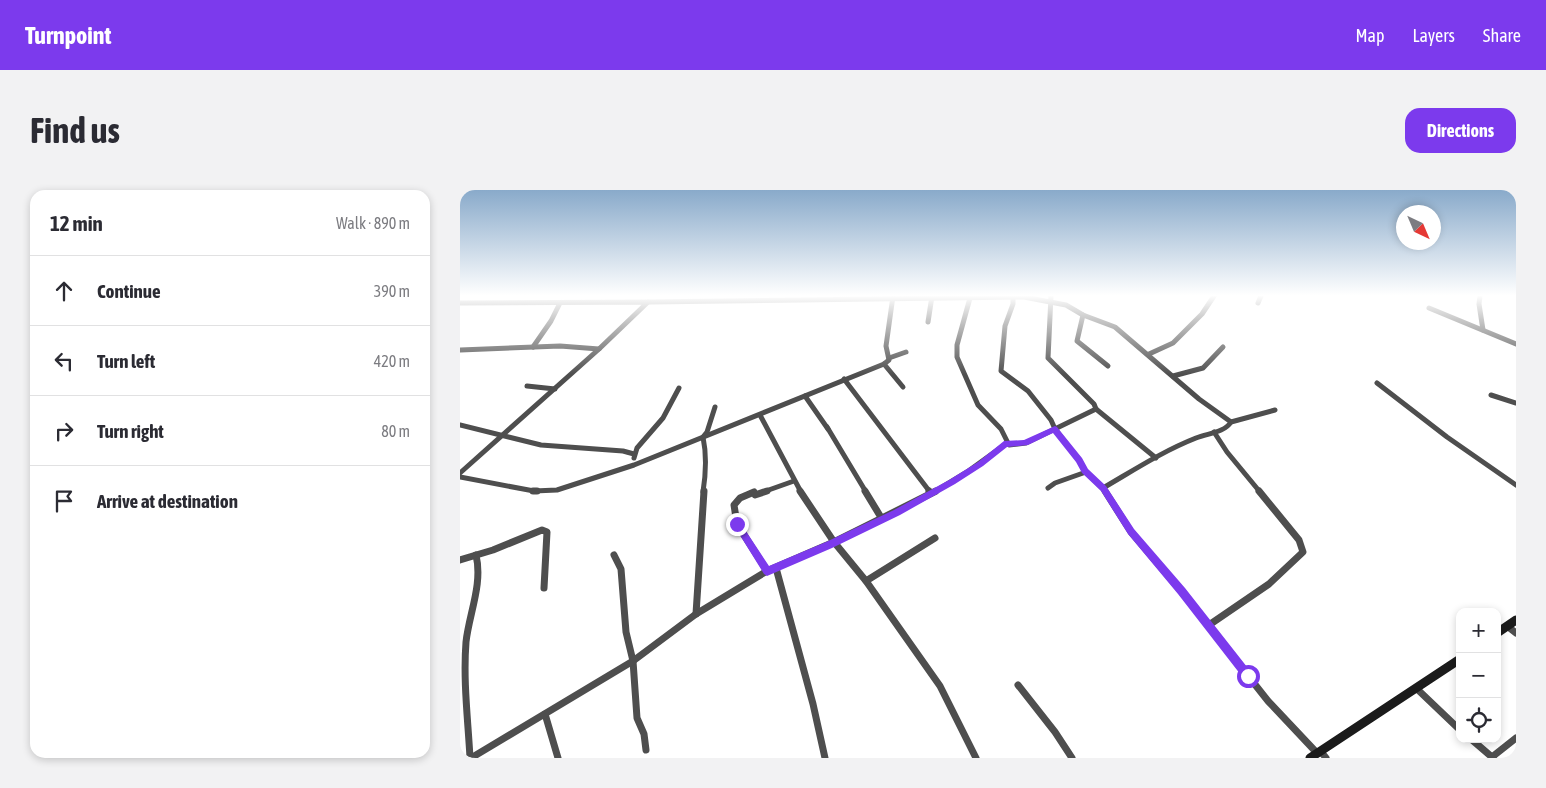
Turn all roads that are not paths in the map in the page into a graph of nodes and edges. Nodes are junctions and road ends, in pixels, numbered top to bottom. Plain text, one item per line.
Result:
1 (550, 323) edge
2 (627, 323) edge
3 (889, 323) edge
4 (964, 323) edge
5 (1005, 323) edge
6 (1051, 323) edge
7 (1081, 323) edge
8 (1103, 323) edge
9 (1192, 323) edge
10 (1465, 323) edge
11 (1483, 323) edge
12 (1483, 330) junction
13 (1516, 344) edge
14 (533, 347) junction
15 (1223, 347) dead end
16 (599, 349) junction
17 (460, 350) edge
18 (906, 352) dead end
19 (1148, 354) junction
20 (889, 358) junction
21 (884, 364) junction
22 (1108, 366) dead end
23 (1173, 376) junction
24 (844, 379) junction
25 (1377, 383) dead end
26 (527, 386) dead end
27 (680, 388) dead end
28 (903, 388) dead end
29 (555, 389) junction
30 (1491, 395) dead end
31 (805, 396) junction
32 (1516, 403) edge
33 (715, 407) dead end
34 (1096, 409) junction
35 (1275, 410) dead end
36 (760, 414) junction
37 (872, 422) dead end
38 (1231, 422) junction
39 (460, 425) edge
40 (827, 427) junction
41 (1055, 429) junction
42 (1214, 432) junction
43 (503, 435) junction
44 (703, 437) junction
45 (1007, 443) junction
46 (842, 452) dead end
47 (634, 454) junction
48 (1156, 458) junction
49 (634, 465) junction
50 (1086, 472) junction
51 (460, 475) edge
52 (794, 480) junction
53 (1516, 485) edge
54 (1048, 488) dead end
55 (1104, 488) junction
56 (931, 493) junction
57 (882, 520) junction
58 (936, 538) dead end
59 (834, 542) junction
60 (476, 555) junction
61 (614, 555) dead end
62 (460, 560) edge
63 (776, 568) junction
64 (767, 572) junction
65 (866, 581) junction
66 (544, 588) dead end
67 (696, 614) junction
68 (1516, 620) edge
69 (1209, 626) junction
70 (1507, 626) junction
71 (1501, 630) edge
72 (1516, 633) edge
73 (632, 661) junction
74 (1456, 661) edge
75 (1018, 685) dead end
76 (1416, 688) junction
77 (545, 714) junction
78 (1456, 726) edge
79 (1516, 738) edge
80 (1475, 743) edge
81 (646, 750) dead end
82 (1318, 756) edge
83 (1492, 757) edge
84 (470, 758) edge
85 (558, 758) edge
86 (825, 758) edge
87 (976, 758) edge
88 (1072, 758) edge

1 - 14 street
2 - 16 street
3 - 20 street
4 - 45 street
5 - 41 street
6 - 34 street
7 - 22 street
8 - 19 street
9 - 19 street
10 - 12 street
11 - 12 street
12 - 13 street
14 - 16 street
14 - 17 street
15 - 23 street
16 - 29 street
18 - 20 street
19 - 23 street
20 - 21 street
21 - 24 street
21 - 28 street
23 - 38 street
24 - 31 street
24 - 37 street
24 - 56 street
25 - 53 street
26 - 29 street
27 - 47 street
29 - 43 street
30 - 32 street
31 - 36 street
31 - 40 street
33 - 44 street
34 - 41 street
34 - 48 street
35 - 38 street
36 - 44 street
36 - 52 street
38 - 42 street
39 - 43 street
40 - 46 street
40 - 57 street
41 - 45 street
41 - 50 street
42 - 48 street
42 - 69 street
43 - 47 street
43 - 51 street
44 - 49 street
44 - 67 street
45 - 56 street
47 - 49 street
48 - 55 street
49 - 51 street
50 - 54 street
50 - 55 street
52 - 59 street
52 - 64 street
55 - 69 street
56 - 57 street
57 - 59 street
58 - 65 street
59 - 63 street
59 - 65 street
60 - 62 street
60 - 66 street
60 - 84 street
61 - 73 street
63 - 64 street
63 - 86 street
64 - 67 street
65 - 87 street
67 - 73 street
68 - 70 street
69 - 82 street
70 - 71 street
70 - 72 street
73 - 77 street
73 - 81 street
74 - 76 street
75 - 88 street
76 - 78 street
76 - 82 street
77 - 84 street
77 - 85 street
79 - 83 street
80 - 83 street

